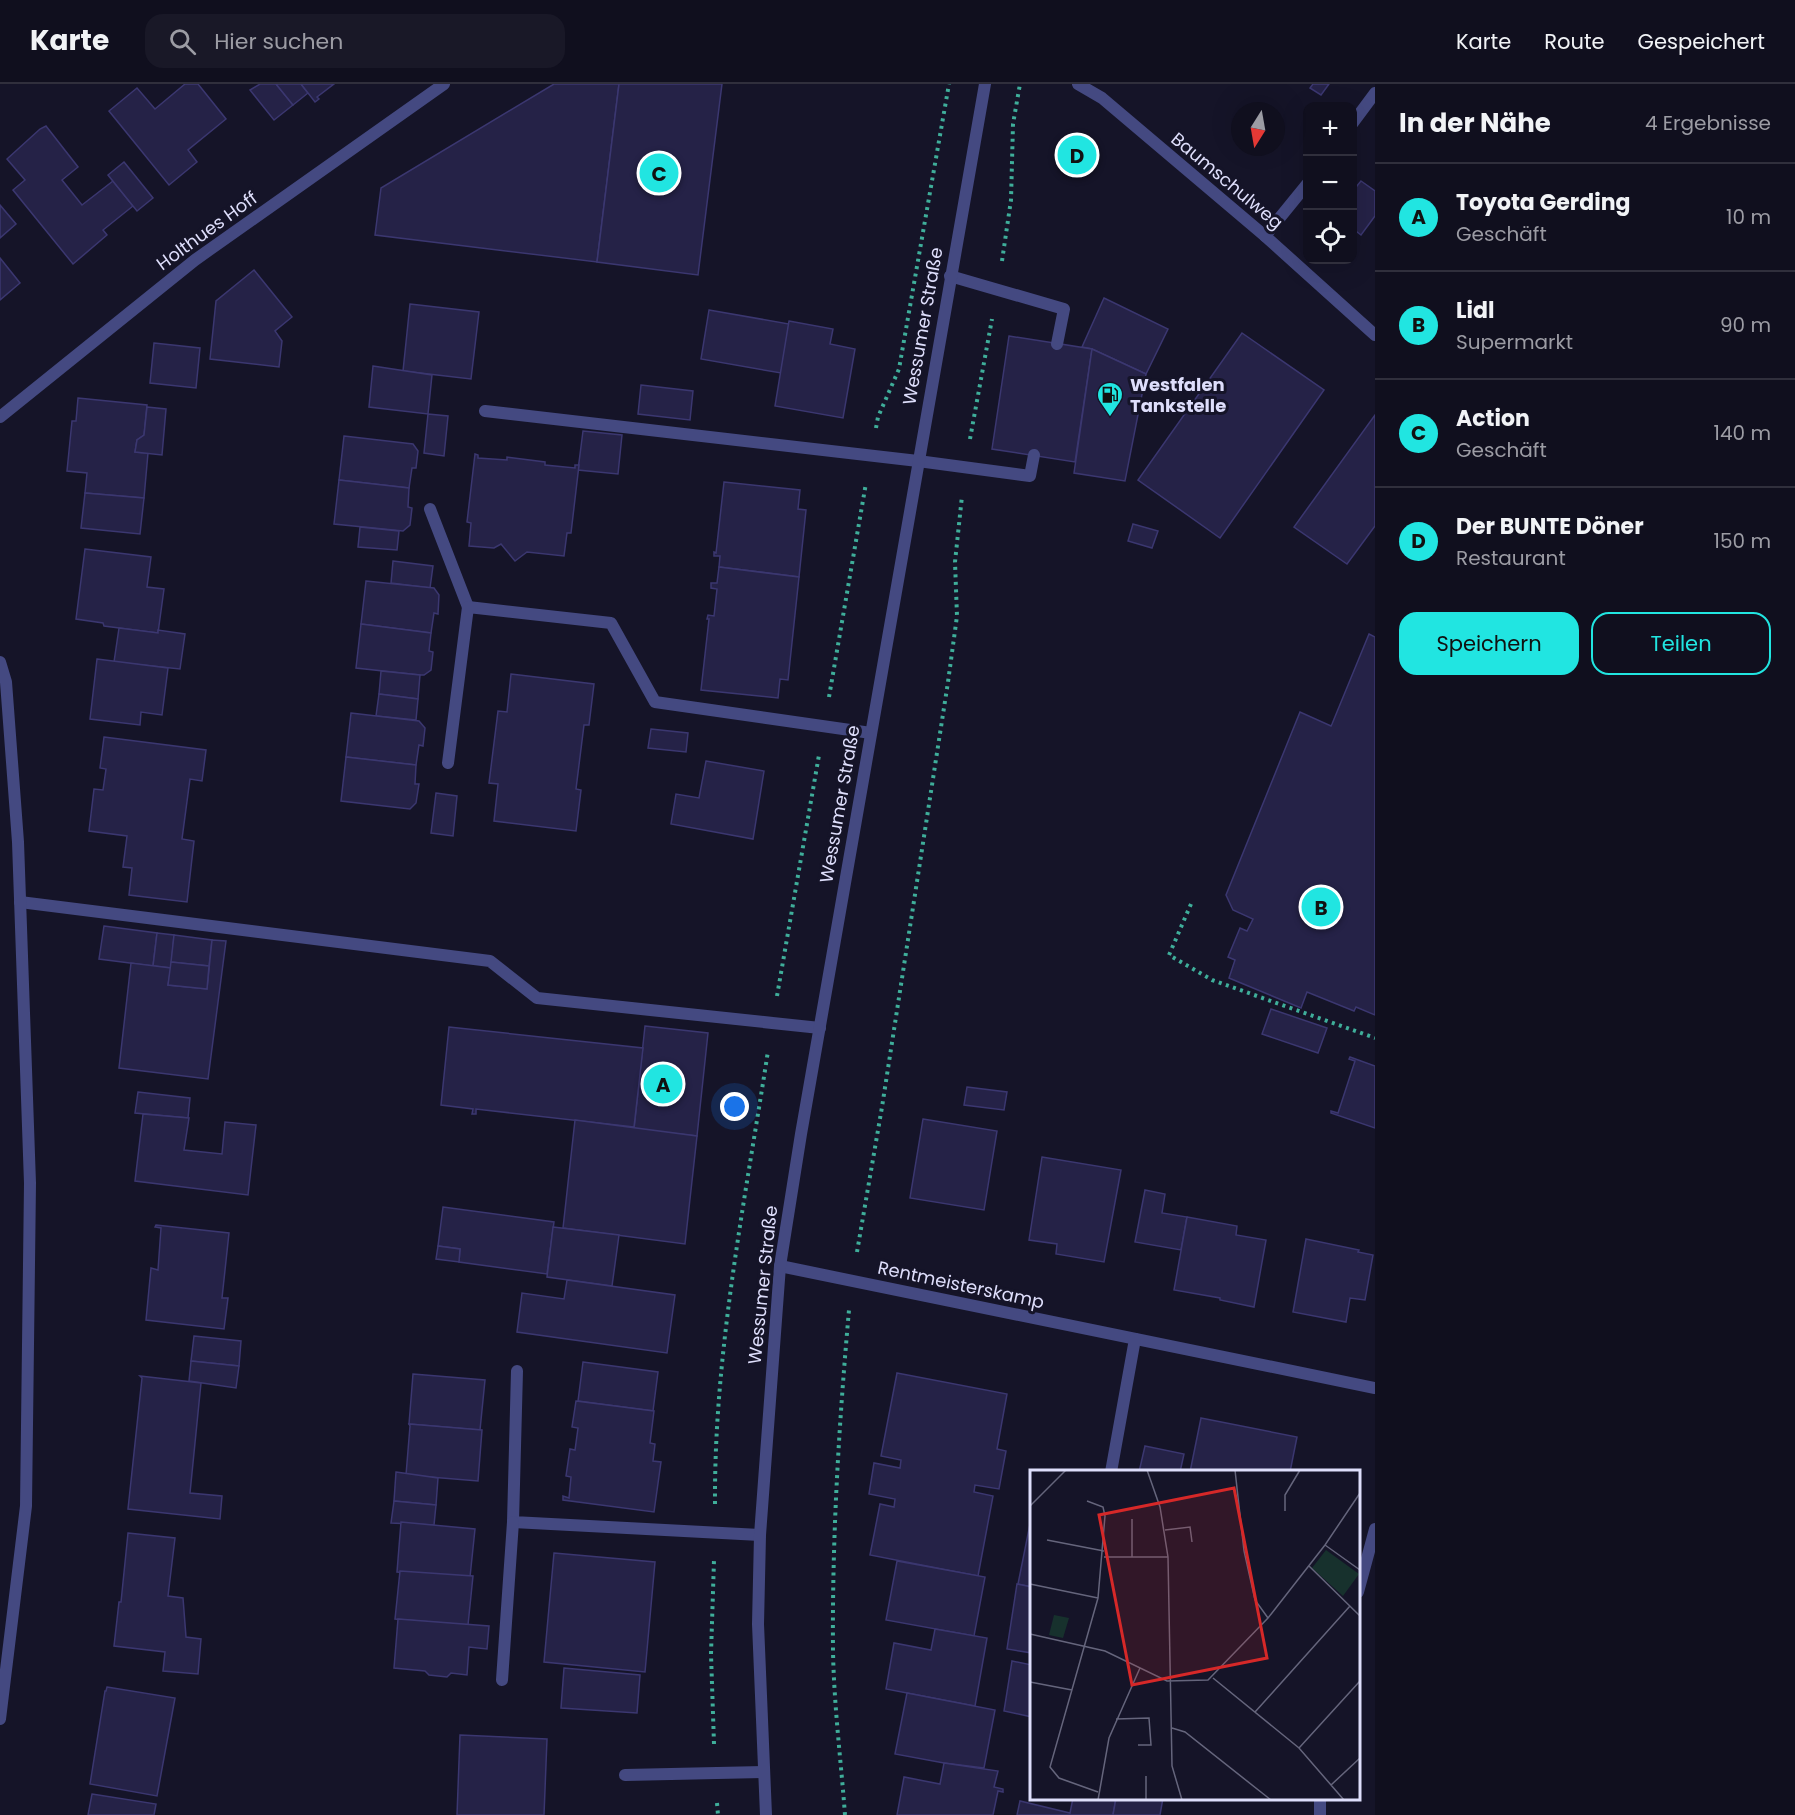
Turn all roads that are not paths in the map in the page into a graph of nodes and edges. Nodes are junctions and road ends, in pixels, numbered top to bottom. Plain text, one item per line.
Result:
1 (444, 84) edge
2 (985, 84) edge
3 (1078, 84) edge
4 (1375, 93) edge
5 (1357, 118) edge
6 (1303, 189) edge
7 (1265, 236) junction
8 (950, 276) junction
9 (1375, 335) edge
10 (1057, 344) dead end
11 (485, 411) dead end
12 (0, 417) edge
13 (1034, 455) dead end
14 (918, 461) junction
15 (430, 509) dead end
16 (468, 607) junction
17 (0, 662) edge
18 (871, 733) junction
19 (448, 763) dead end
20 (20, 902) junction
21 (819, 1028) junction
22 (780, 1266) junction
23 (1134, 1339) junction
24 (517, 1371) dead end
25 (1375, 1388) edge
26 (1111, 1470) edge
27 (513, 1522) junction
28 (1375, 1529) edge
29 (760, 1535) junction
30 (1360, 1588) edge
31 (501, 1680) dead end
32 (0, 1719) edge
33 (763, 1772) junction
34 (625, 1775) dead end
35 (766, 1815) edge

1 - 12 street, Holthues Hoff
2 - 8 street, Wessumer Straße
3 - 7 street, Baumschulweg
4 - 5 street
6 - 7 street
7 - 9 street, Baumschulweg
8 - 10 street
8 - 14 street, Wessumer Straße
11 - 14 street
13 - 14 street
14 - 18 street, Wessumer Straße
15 - 16 street
16 - 18 street
16 - 19 street
17 - 20 street
18 - 21 street, Wessumer Straße
20 - 21 street
20 - 32 street
21 - 22 street, Wessumer Straße
22 - 23 street, Rentmeisterskamp
22 - 29 street, Wessumer Straße
23 - 25 street, Rentmeisterskamp
23 - 26 street
24 - 27 street
27 - 29 street
27 - 31 street
28 - 30 street
29 - 33 street, Wessumer Straße
33 - 34 street
33 - 35 street, Wessumer Straße

